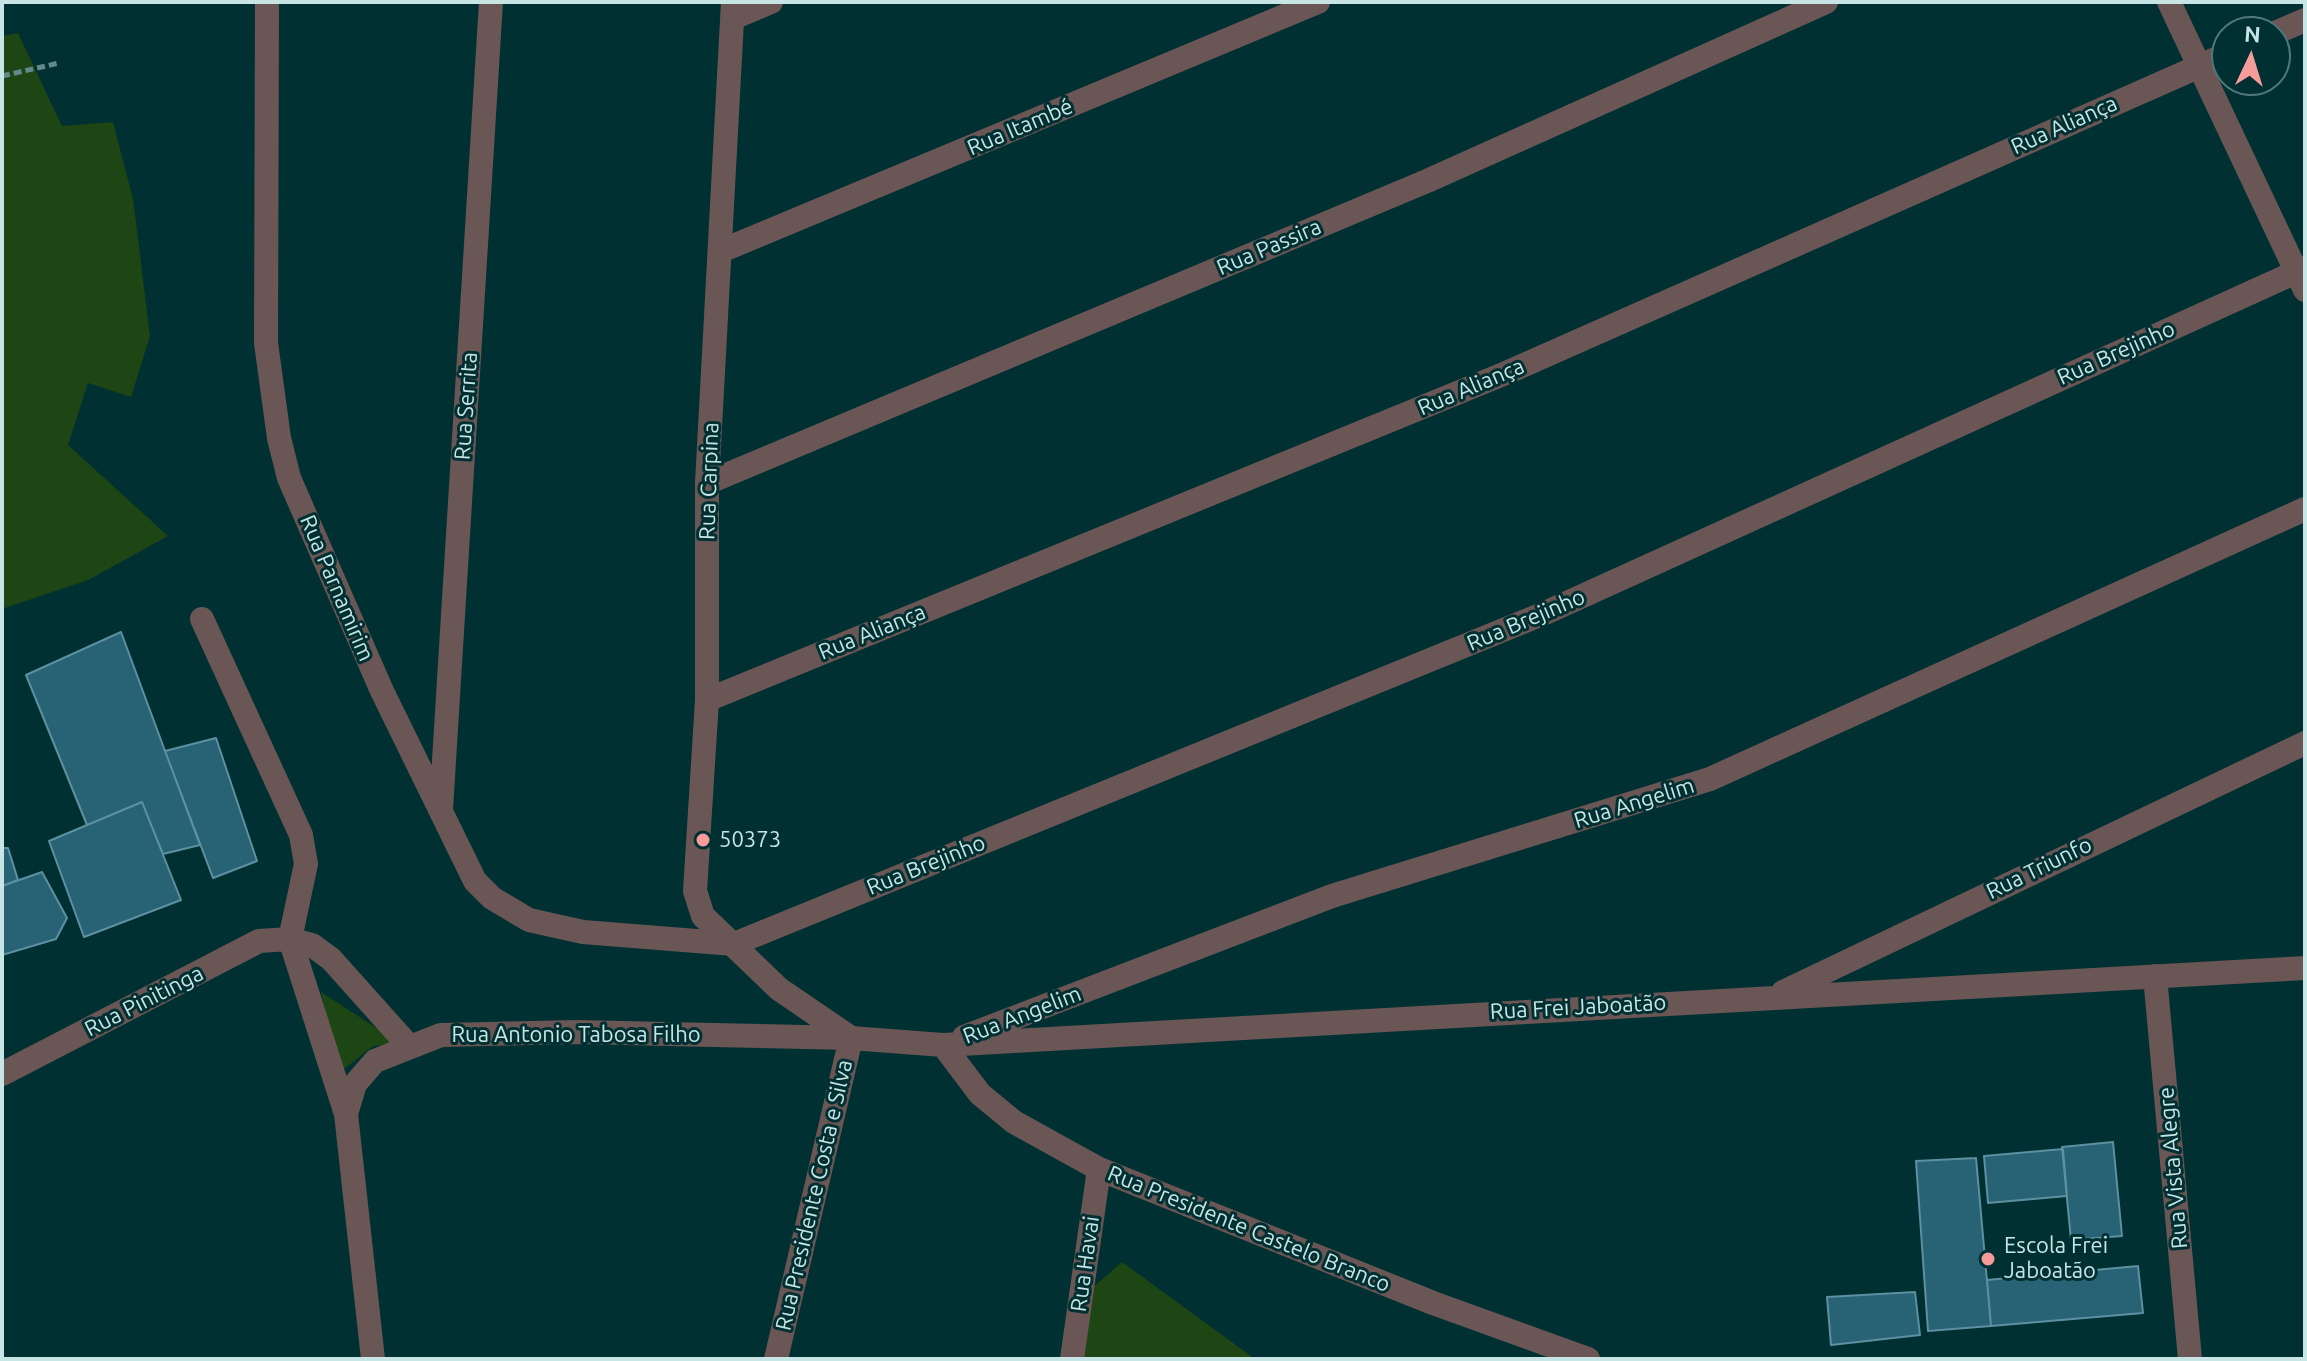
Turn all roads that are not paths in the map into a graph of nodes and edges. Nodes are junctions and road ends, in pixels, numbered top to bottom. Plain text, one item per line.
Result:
1 (267, 2) edge
2 (491, 2) edge
3 (771, 2) edge
4 (1318, 2) edge
5 (1826, 2) edge
6 (2169, 2) edge
7 (733, 10) edge
8 (2211, 61) edge
9 (2198, 66) junction
10 (721, 251) junction
11 (2302, 277) edge
12 (707, 483) junction
13 (2305, 509) edge
14 (202, 619) dead end
15 (707, 700) junction
16 (2305, 743) edge
17 (441, 811) junction
18 (290, 939) junction
19 (734, 944) junction
20 (2305, 968) edge
21 (2155, 976) junction
22 (1773, 997) junction
23 (851, 1038) junction
24 (408, 1045) junction
25 (943, 1045) junction
26 (2, 1074) edge
27 (346, 1114) junction
28 (1099, 1169) junction
29 (373, 1359) edge
30 (776, 1359) edge
31 (1072, 1359) edge
32 (1588, 1359) edge
33 (2190, 1359) edge

1 - 17 street, Rua Parnamirim
2 - 17 street, Rua Serrita
3 - 7 street
4 - 10 street, Rua Itambé
5 - 12 street, Rua Passira
6 - 9 street
7 - 10 street, Rua Carpina
8 - 9 street, Rua Aliança
9 - 11 street
9 - 15 street, Rua Aliança
10 - 12 street, Rua Carpina
11 - 19 street, Rua Brejinho
12 - 15 street, Rua Carpina
13 - 25 street, Rua Angelim
14 - 18 street
15 - 19 street, Rua Carpina
16 - 22 street, Rua Triunfo
17 - 19 street, Rua Parnamirim
18 - 24 street
18 - 26 street, Rua Pinitinga
18 - 27 street
19 - 23 street, Rua Presidente Costa e Silva
20 - 21 street, Rua Frei Jaboatão
21 - 22 street, Rua Frei Jaboatão
21 - 33 street, Rua Vista Alegre
22 - 25 street, Rua Frei Jaboatão
23 - 24 street, Rua Antonio Tabosa Filho
23 - 25 street, Rua Frei Jaboatão
23 - 30 street, Rua Presidente Costa e Silva
24 - 27 street, Rua Antonio Tabosa Filho
25 - 28 street, Rua Presidente Castelo Branco
27 - 29 street, Rua Antonio Tabosa Filho
28 - 31 street, Rua Havai
28 - 32 street, Rua Presidente Castelo Branco

